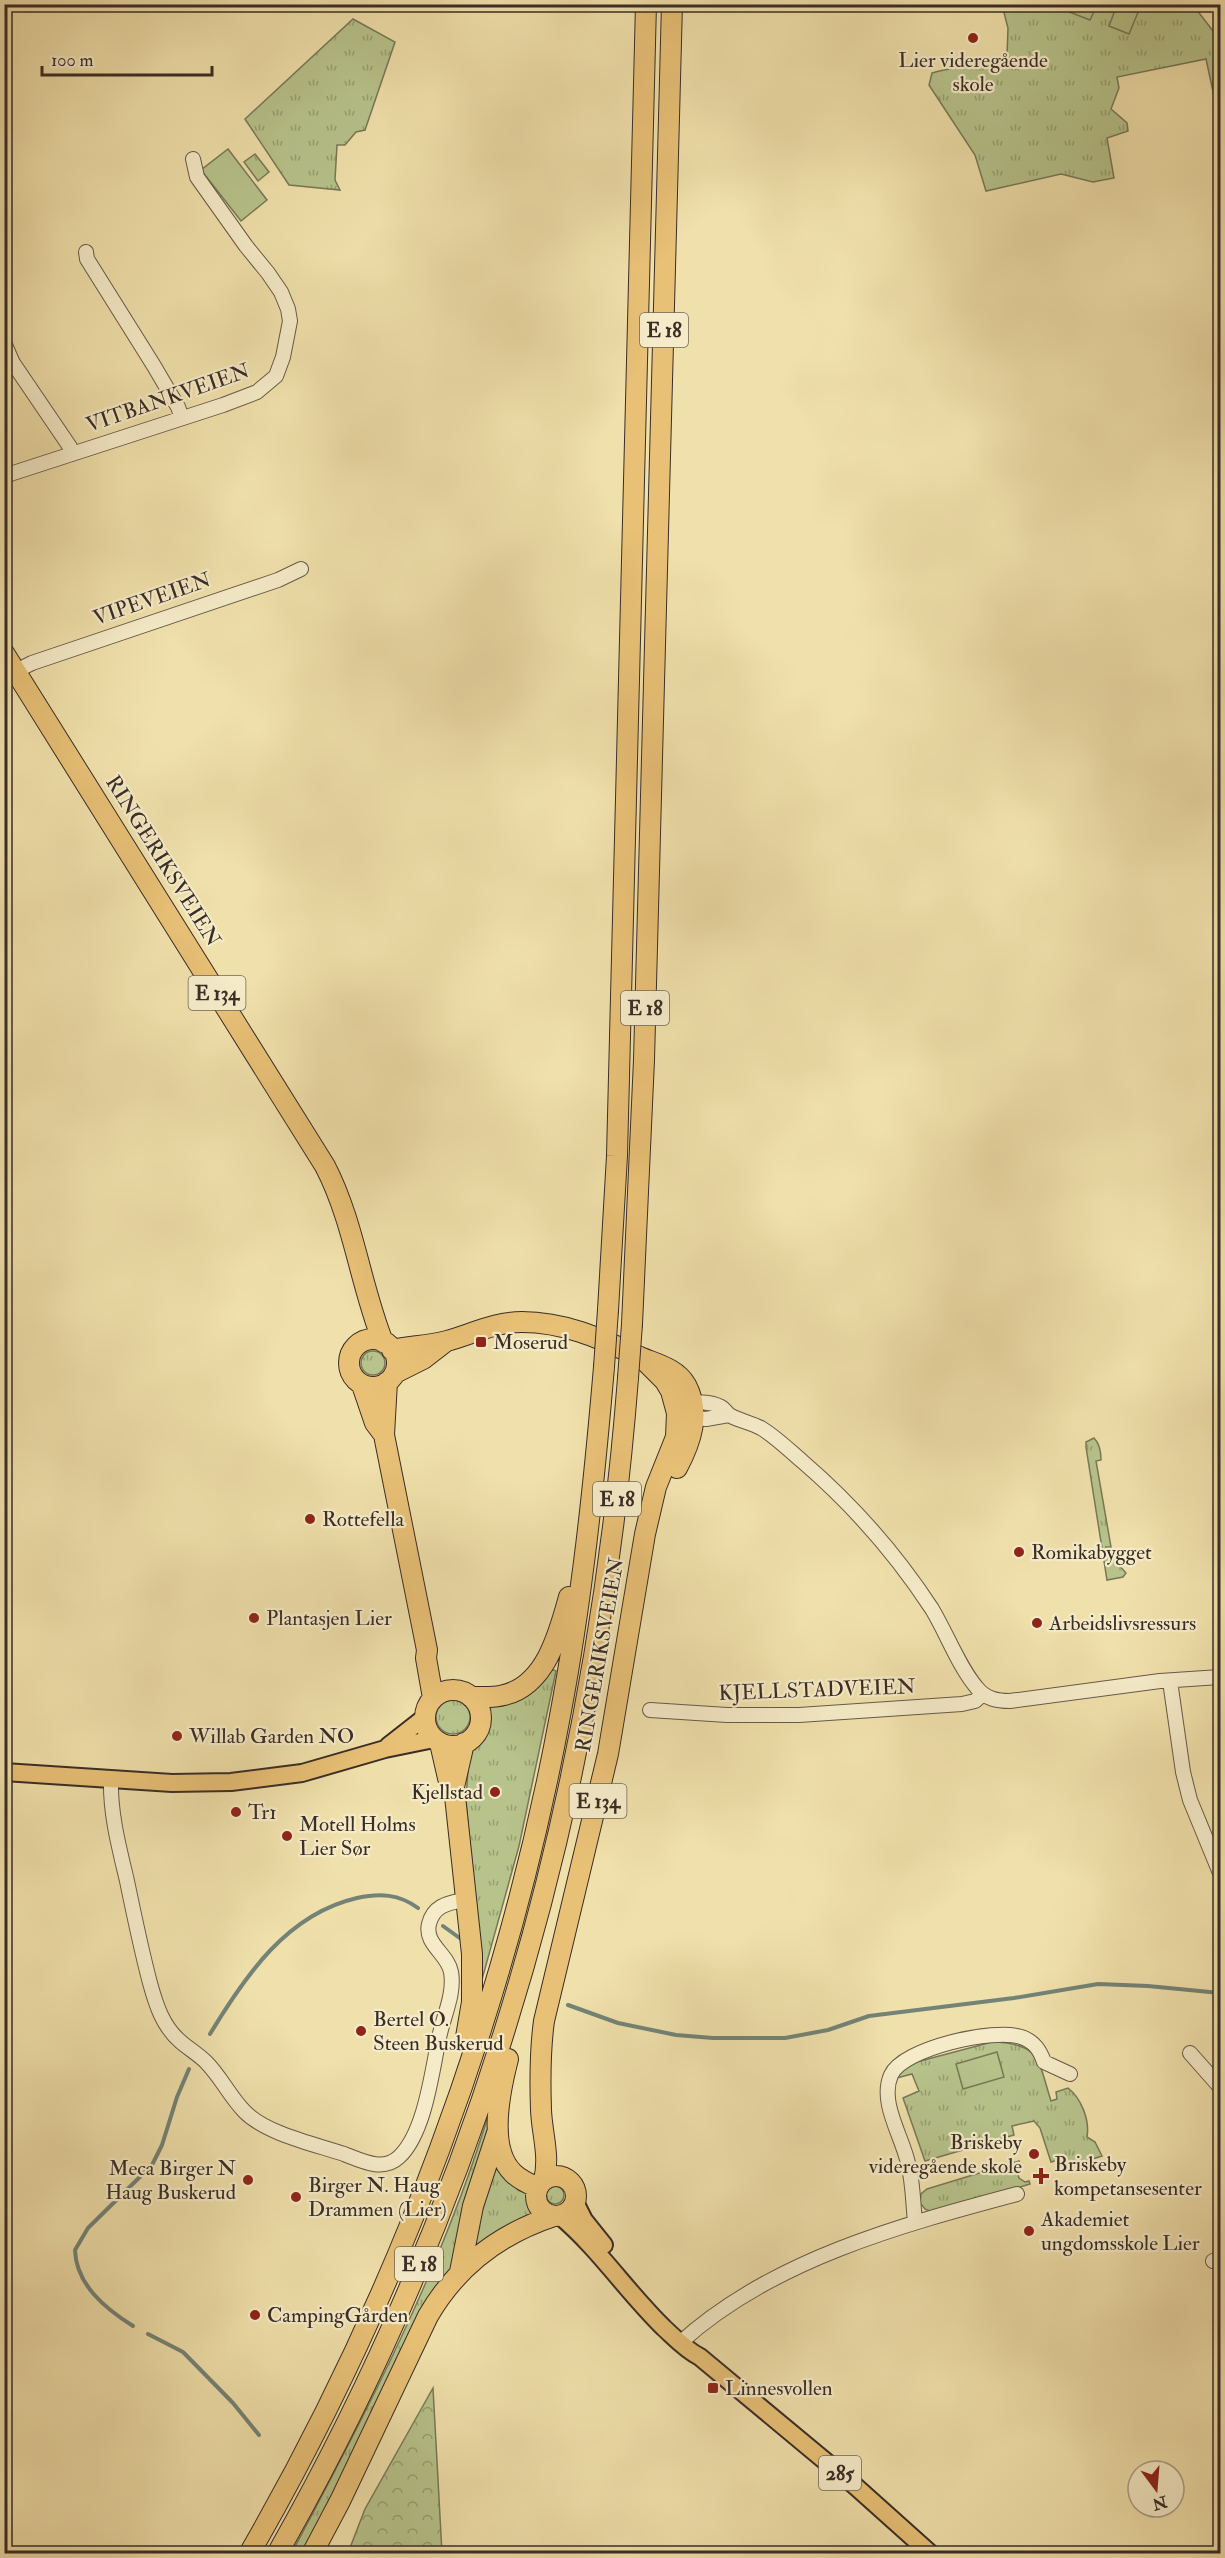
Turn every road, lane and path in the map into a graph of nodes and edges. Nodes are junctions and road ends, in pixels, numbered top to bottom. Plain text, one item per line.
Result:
1 (646, 4) edge
2 (672, 4) edge
3 (193, 159) dead end
4 (86, 252) dead end
5 (5, 345) edge
6 (182, 418) junction
7 (72, 454) junction
8 (4, 476) edge
9 (301, 569) dead end
10 (4, 653) edge
11 (16, 671) junction
12 (366, 1292) junction
13 (445, 1342) junction
14 (361, 1343) junction
15 (388, 1346) junction
16 (391, 1377) junction
17 (362, 1384) junction
18 (687, 1412) junction
19 (384, 1435) junction
20 (591, 1520) junction
21 (427, 1650) junction
22 (1221, 1677) edge
23 (1170, 1681) junction
24 (463, 1693) junction
25 (983, 1694) junction
26 (433, 1698) junction
27 (650, 1710) dead end
28 (425, 1717) junction
29 (437, 1741) junction
30 (464, 1743) junction
31 (385, 1749) junction
32 (4, 1772) edge
33 (111, 1779) junction
34 (454, 1787) junction
35 (1221, 1873) edge
36 (467, 1899) junction
37 (526, 1961) junction
38 (1190, 2053) dead end
39 (1070, 2074) dead end
40 (1221, 2087) edge
41 (542, 2094) junction
42 (448, 2124) junction
43 (498, 2131) junction
44 (564, 2177) junction
45 (541, 2184) junction
46 (1017, 2194) dead end
47 (575, 2202) junction
48 (557, 2216) junction
49 (915, 2222) junction
50 (460, 2272) junction
51 (683, 2341) junction
52 (249, 2553) edge
53 (277, 2553) edge
54 (312, 2553) edge
55 (931, 2553) edge

1 - 20 highway, E 18, bridge
2 - 37 highway, E 18, bridge
3 - 6 street, VITBANKVEIEN
4 - 6 street
5 - 7 street
6 - 7 street, VITBANKVEIEN
7 - 8 street, VITBANKVEIEN
9 - 11 street, VIPEVEIEN
10 - 11 highway, RINGERIKSVEIEN / E 134
11 - 12 highway, RINGERIKSVEIEN / E 134
12 - 14 highway, RINGERIKSVEIEN / E 134
12 - 15 highway, RINGERIKSVEIEN / E 134
13 - 15 highway, RINGERIKSVEIEN / E 134
13 - 16 highway, RINGERIKSVEIEN / E 134
13 - 18 highway, RINGERIKSVEIEN / E 134
14 - 15 highway, E 134
14 - 17 highway, E 134
15 - 16 highway, E 134
16 - 17 highway, E 134
16 - 19 highway, E 18
17 - 19 highway, E 18
18 - 25 street
18 - 41 highway, RINGERIKSVEIEN / E 134
19 - 21 highway, E 18
20 - 24 highway, E 18
20 - 42 highway, E 18
21 - 24 highway, E 18
21 - 26 highway, E 18
22 - 23 street
23 - 25 street
23 - 35 street
24 - 26 highway, E 18
24 - 30 highway, E 18
25 - 27 street, KJELLSTADVEIEN
26 - 28 highway
28 - 29 highway, E 18
28 - 31 main road
29 - 30 highway
29 - 31 main road
29 - 34 highway, E 18
30 - 34 highway, E 18
31 - 33 main road
32 - 33 main road
33 - 36 street
34 - 36 highway, E 18
36 - 42 highway, E 18
37 - 43 highway, E 18
37 - 53 highway, E 18
38 - 40 street
39 - 49 street
41 - 44 highway, RINGERIKSVEIEN / E 134
41 - 45 highway, RINGERIKSVEIEN / E 134
42 - 52 highway, E 18
43 - 45 highway, E 18
43 - 50 highway, E 18
44 - 45 highway
44 - 47 highway, E 134
45 - 48 highway, E 134
46 - 49 street
47 - 48 highway
47 - 51 main road, 285
48 - 50 highway, E 18
48 - 51 main road, 285
49 - 51 street
50 - 54 highway, E 18
51 - 55 main road, 285

